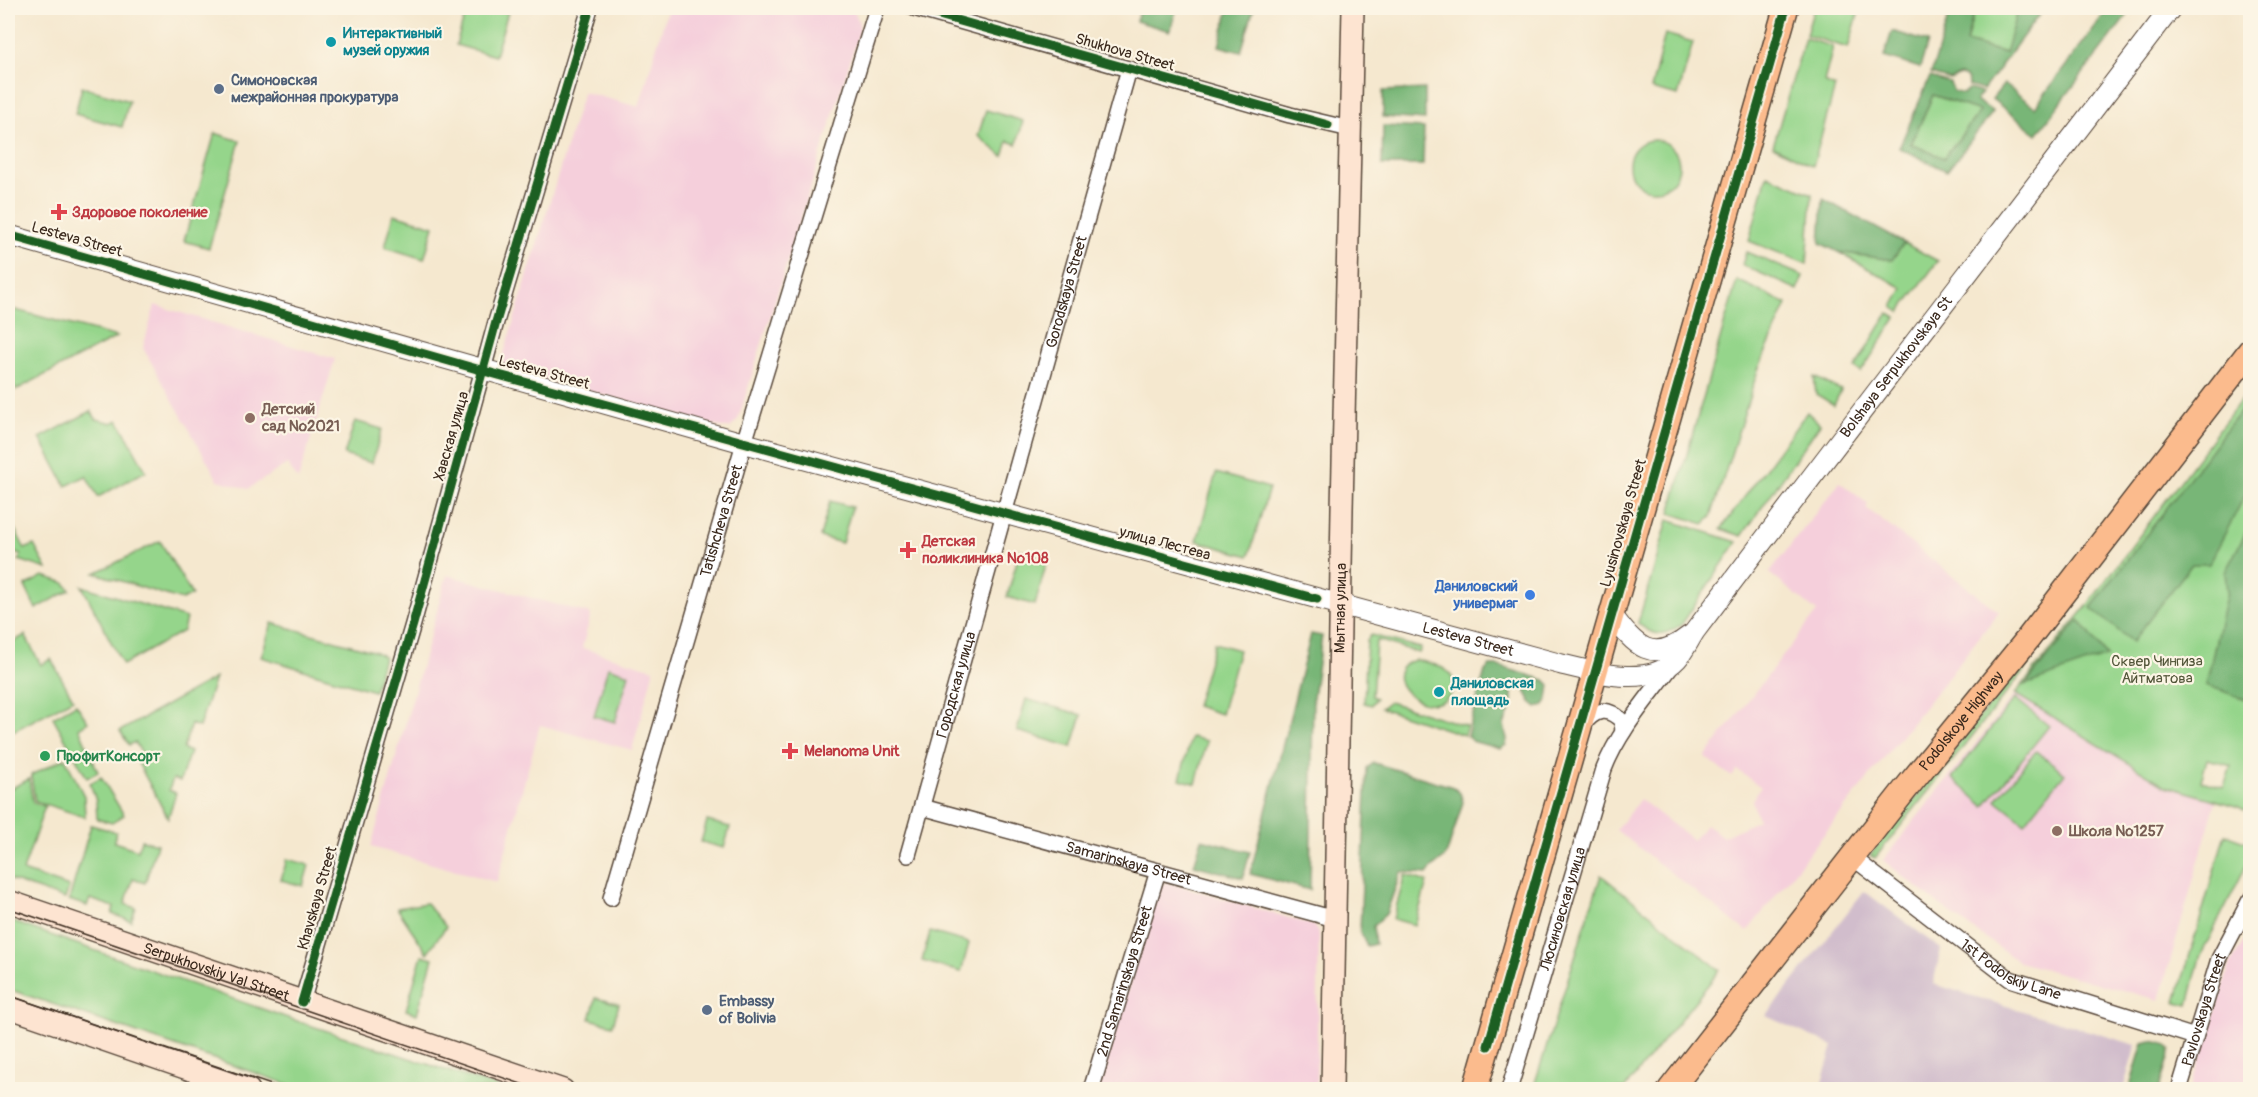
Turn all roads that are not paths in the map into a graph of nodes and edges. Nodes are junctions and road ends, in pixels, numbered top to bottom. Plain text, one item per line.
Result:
1 (590, 8) edge
2 (877, 8) edge
3 (914, 8) edge
4 (1353, 8) edge
5 (1786, 8) edge
6 (2172, 8) edge
7 (1129, 69) junction
8 (1350, 129) junction
9 (8, 235) edge
10 (2250, 351) edge
11 (484, 371) junction
12 (744, 443) junction
13 (1004, 515) junction
14 (1341, 605) junction
15 (1612, 615) junction
16 (1695, 631) junction
17 (1677, 659) junction
18 (1595, 672) junction
19 (1579, 730) junction
20 (1623, 732) junction
21 (922, 807) junction
22 (908, 855) dead end
23 (1852, 857) junction
24 (1158, 872) junction
25 (611, 898) dead end
26 (2250, 900) edge
27 (8, 901) edge
28 (1335, 919) junction
29 (302, 1002) junction
30 (8, 1007) edge
31 (2195, 1037) junction
32 (249, 1089) edge
33 (563, 1089) edge
34 (1091, 1089) edge
35 (1332, 1089) edge
36 (1475, 1089) edge
37 (1509, 1089) edge
38 (1670, 1089) edge
39 (2179, 1089) edge

1 - 11 street
2 - 12 street, Tatishcheva Street
3 - 7 street, Shukhova Street
4 - 8 main road, Мытная улица
5 - 15 main road, Lyusinovskaya Street
6 - 16 street, Bolshaya Serpukhovskaya St
7 - 8 street, Shukhova Street
7 - 13 street, Gorodskaya Street
8 - 14 main road, Мытная улица
9 - 11 street, Lesteva Street
10 - 23 main road, Podolskoye Highway
11 - 12 street, Lesteva Street
11 - 29 street, Khavskaya Street
12 - 13 street, Lesteva Street
12 - 25 street, Tatishcheva Street
13 - 14 street, улица Лестева
13 - 21 street, Городская улица
14 - 18 street, Lesteva Street
14 - 28 main road, Мытная улица
15 - 16 street
15 - 18 main road, Lyusinovskaya Street
16 - 17 street, Bolshaya Serpukhovskaya St
17 - 18 street
17 - 20 street, Люсиновская улица
18 - 19 main road, Lyusinovskaya Street
19 - 20 street
19 - 36 main road, Lyusinovskaya Street
20 - 37 street, Люсиновская улица
21 - 22 street, Городская улица
21 - 24 street, Samarinskaya Street
23 - 31 street, 1st Podolskiy Lane
23 - 38 main road, Podolskoye Highway
24 - 28 street, Samarinskaya Street
24 - 34 street, 2nd Samarinskaya Street
26 - 31 street, Pavlovskaya Street
27 - 29 main road, Serpukhovskiy Val Street
28 - 35 main road, Мытная улица
29 - 33 main road, Serpukhovskiy Val Street
30 - 32 main road
31 - 39 street, Pavlovskaya Street

